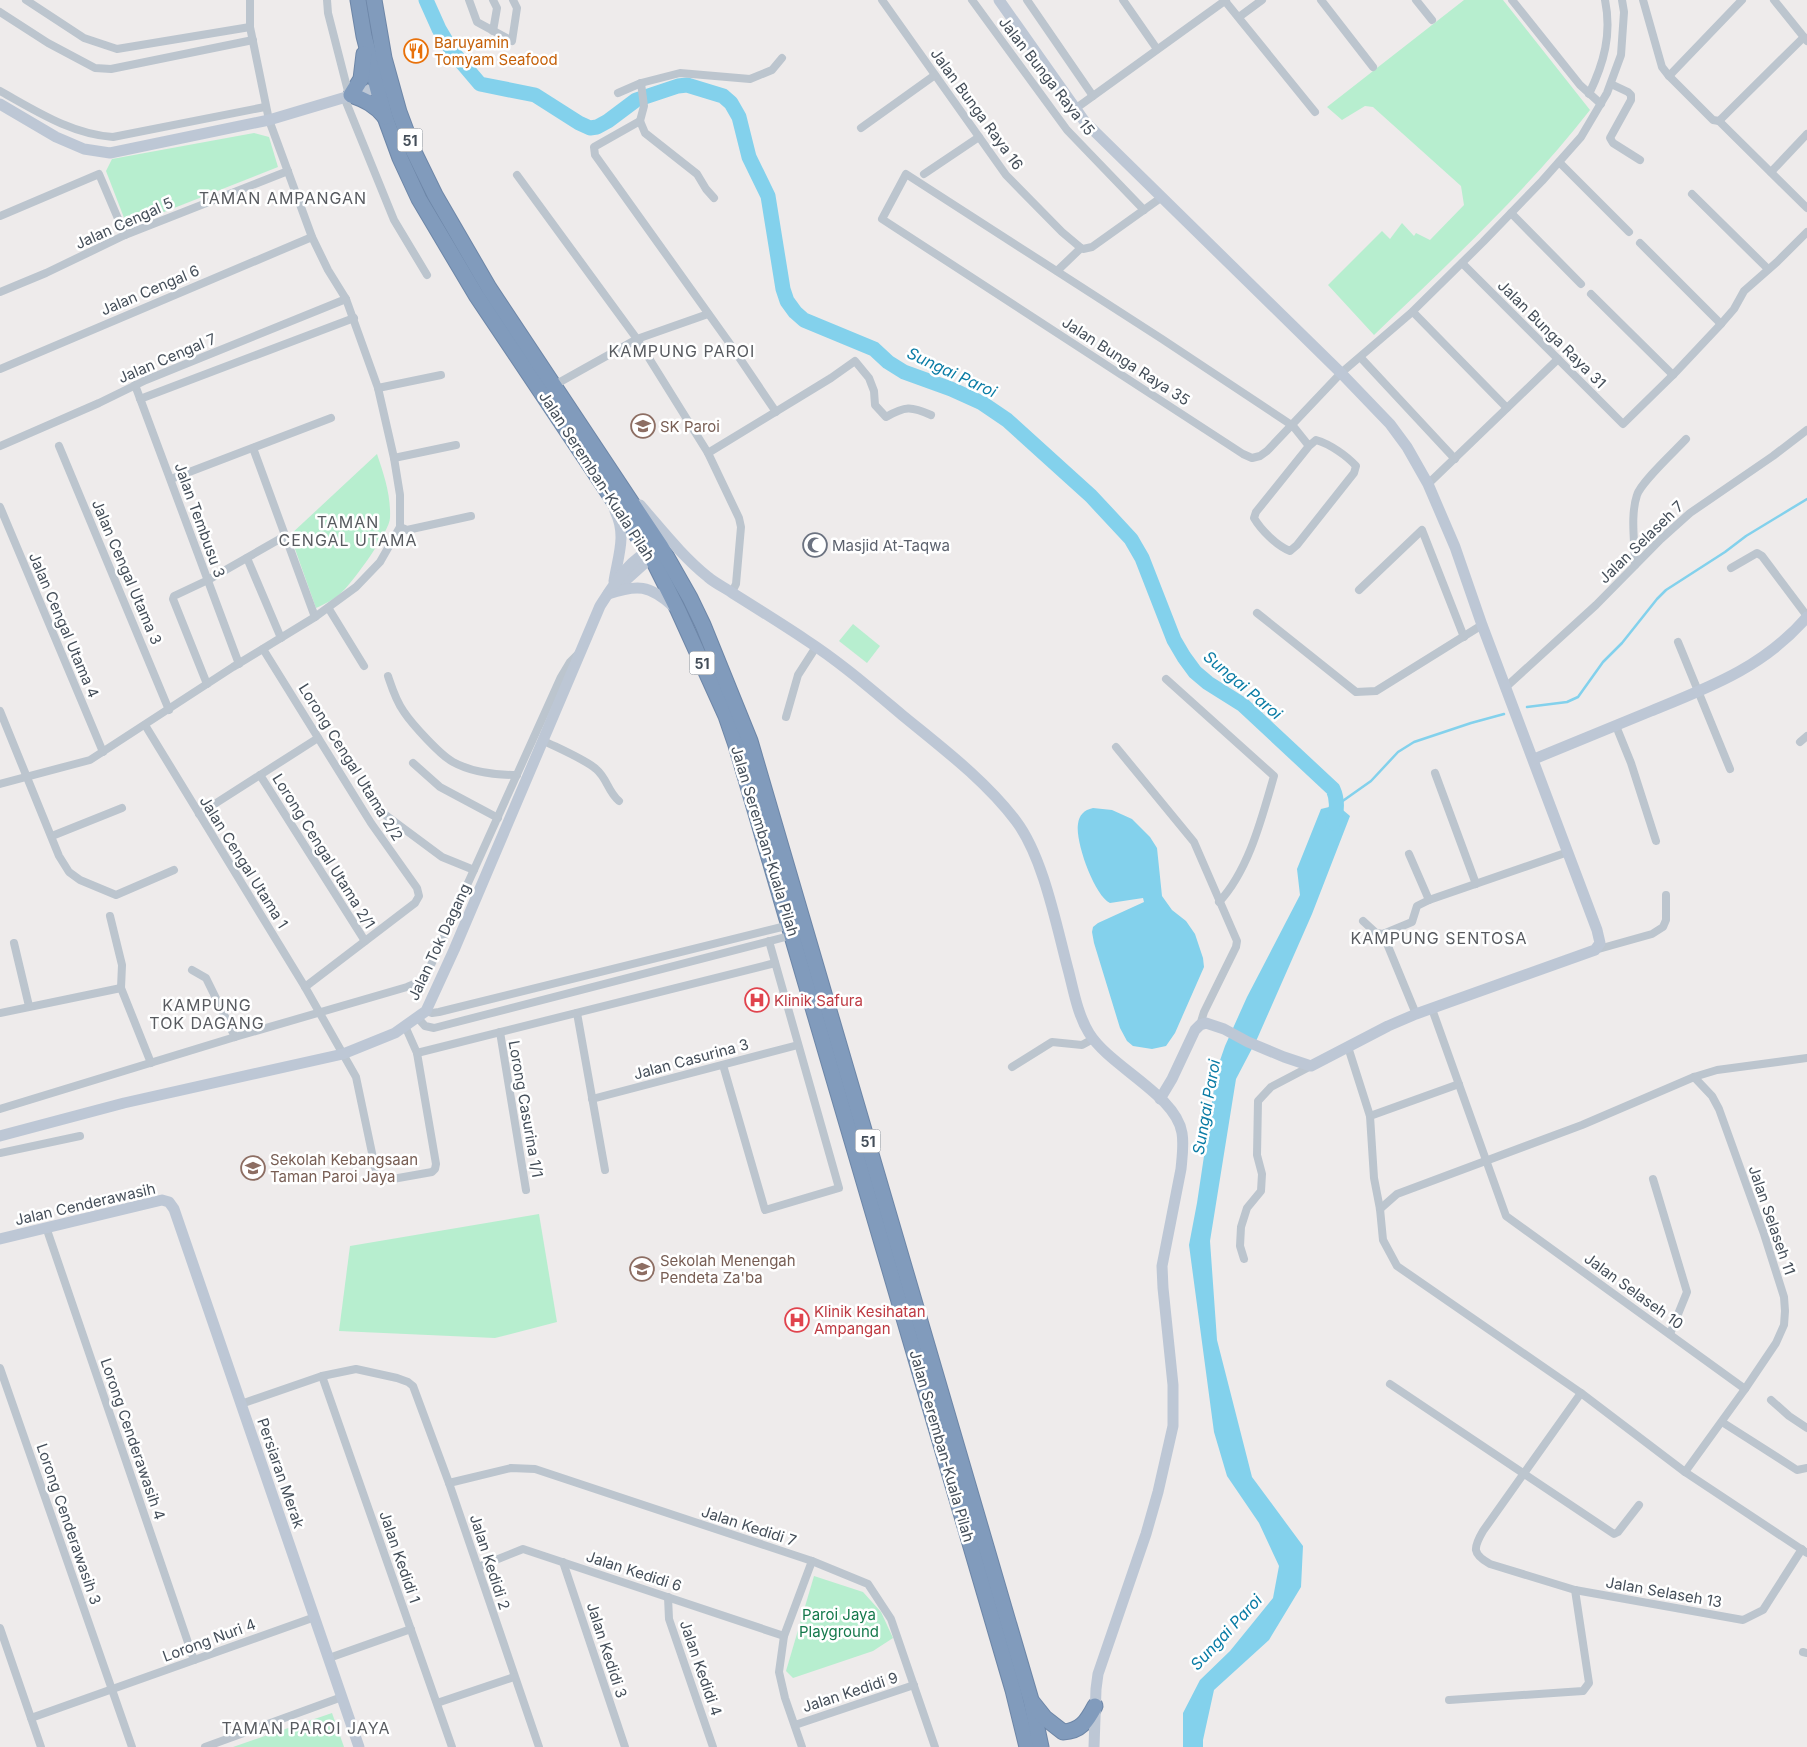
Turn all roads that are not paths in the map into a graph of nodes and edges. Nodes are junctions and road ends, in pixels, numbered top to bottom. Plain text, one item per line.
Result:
1 (26, 0) edge
2 (250, 0) edge
3 (327, 0) edge
4 (358, 0) edge
5 (374, 0) edge
6 (469, 0) edge
7 (493, 0) edge
8 (513, 0) edge
9 (882, 0) edge
10 (972, 0) edge
11 (999, 0) edge
12 (1027, 0) edge
13 (1123, 0) edge
14 (1226, 0) edge
15 (1262, 0) edge
16 (1321, 0) edge
17 (1416, 0) edge
18 (1512, 0) edge
19 (1605, 0) edge
20 (1622, 0) edge
21 (1643, 0) edge
22 (1742, 0) edge
23 (1774, 0) edge
24 (0, 12) edge
25 (1238, 17) junction
26 (1432, 20) dead end
27 (250, 27) junction
28 (493, 31) junction
29 (364, 36) junction
30 (1805, 39) edge
31 (254, 40) junction
32 (1157, 49) junction
33 (782, 58) dead end
34 (1373, 67) dead end
35 (935, 75) junction
36 (1669, 76) junction
37 (1610, 84) junction
38 (384, 85) junction
39 (642, 87) junction
40 (0, 91) edge
41 (618, 93) dead end
42 (1589, 94) junction
43 (348, 96) junction
44 (1093, 96) junction
45 (0, 104) edge
46 (1601, 104) junction
47 (265, 107) junction
48 (1075, 109) junction
49 (1314, 112) dead end
50 (385, 117) junction
51 (268, 120) junction
52 (640, 121) junction
53 (1720, 121) junction
54 (862, 128) dead end
55 (1807, 134) edge
56 (979, 136) junction
57 (1640, 160) dead end
58 (1559, 162) junction
59 (288, 170) junction
60 (1771, 172) junction
61 (924, 174) dead end
62 (517, 175) dead end
63 (1692, 194) dead end
64 (714, 198) dead end
65 (1162, 198) junction
66 (1807, 208) edge
67 (1144, 210) junction
68 (1511, 213) junction
69 (0, 216) edge
70 (1629, 232) dead end
71 (1807, 232) edge
72 (125, 235) junction
73 (312, 237) junction
74 (1640, 243) dead end
75 (1081, 248) junction
76 (1462, 263) junction
77 (1768, 269) junction
78 (1057, 272) junction
79 (427, 275) dead end
80 (1581, 284) dead end
81 (0, 292) edge
82 (1591, 294) dead end
83 (346, 299) junction
84 (1413, 312) junction
85 (708, 314) junction
86 (354, 318) junction
87 (1721, 324) junction
88 (638, 339) junction
89 (1361, 358) junction
90 (1558, 358) junction
91 (0, 369) edge
92 (1341, 373) junction
93 (441, 375) dead end
94 (1674, 375) junction
95 (134, 385) junction
96 (378, 388) junction
97 (548, 389) junction
98 (140, 399) junction
99 (1507, 408) junction
100 (776, 412) junction
101 (931, 415) dead end
102 (331, 418) dead end
103 (1293, 426) junction
104 (1807, 430) edge
105 (1686, 439) dead end
106 (456, 445) dead end
107 (0, 446) edge
108 (59, 446) dead end
109 (1309, 446) junction
110 (252, 448) junction
111 (708, 453) junction
112 (394, 458) junction
113 (1455, 459) junction
114 (171, 479) junction
115 (610, 483) junction
116 (1428, 484) junction
117 (0, 507) edge
118 (471, 516) dead end
119 (400, 527) junction
120 (285, 536) junction
121 (653, 552) junction
122 (247, 558) junction
123 (1635, 565) junction
124 (1731, 568) dead end
125 (208, 580) junction
126 (1359, 590) dead end
127 (610, 591) junction
128 (732, 592) junction
129 (328, 609) junction
130 (678, 610) junction
131 (1257, 613) dead end
132 (1807, 616) edge
133 (315, 617) junction
134 (1482, 625) junction
135 (1464, 636) junction
136 (281, 638) junction
137 (1678, 642) dead end
138 (816, 647) junction
139 (264, 648) junction
140 (580, 652) junction
141 (239, 664) junction
142 (364, 666) dead end
143 (388, 676) dead end
144 (1166, 679) dead end
145 (207, 684) junction
146 (1506, 687) junction
147 (1698, 692) junction
148 (169, 710) junction
149 (0, 712) edge
150 (786, 717) dead end
151 (145, 725) junction
152 (1616, 726) junction
153 (1807, 736) edge
154 (318, 738) junction
155 (544, 741) junction
156 (1800, 742) dead end
157 (1116, 747) dead end
158 (103, 752) junction
159 (1534, 759) junction
160 (413, 763) dead end
161 (1730, 769) dead end
162 (1435, 773) dead end
163 (260, 775) junction
164 (517, 775) junction
165 (28, 777) junction
166 (0, 784) edge
167 (618, 801) dead end
168 (122, 808) dead end
169 (380, 811) dead end
170 (199, 814) junction
171 (498, 818) junction
172 (52, 836) junction
173 (1656, 841) dead end
174 (1568, 852) junction
175 (1409, 854) dead end
176 (174, 870) dead end
177 (474, 870) junction
178 (1476, 884) junction
179 (1666, 895) dead end
180 (1429, 900) junction
181 (1219, 902) junction
182 (110, 916) dead end
183 (1363, 921) dead end
184 (791, 930) junction
185 (1383, 934) junction
186 (365, 941) junction
187 (769, 941) junction
188 (14, 943) dead end
189 (1595, 950) junction
190 (775, 963) junction
191 (192, 970) dead end
192 (306, 987) junction
193 (121, 988) junction
194 (29, 1006) junction
195 (1432, 1009) junction
196 (319, 1012) junction
197 (0, 1013) edge
198 (577, 1013) junction
199 (422, 1014) junction
200 (1416, 1014) junction
201 (1200, 1025) junction
202 (405, 1026) junction
203 (500, 1032) junction
204 (235, 1036) junction
205 (1093, 1039) junction
206 (798, 1045) junction
207 (1348, 1047) junction
208 (418, 1053) junction
209 (343, 1054) junction
210 (1807, 1058) edge
211 (151, 1063) junction
212 (723, 1064) junction
213 (1311, 1066) junction
214 (1012, 1067) dead end
215 (1694, 1077) junction
216 (1459, 1084) junction
217 (592, 1099) junction
218 (1160, 1099) junction
219 (0, 1109) edge
220 (1370, 1116) junction
221 (0, 1136) edge
222 (80, 1136) dead end
223 (0, 1153) edge
224 (1486, 1161) junction
225 (605, 1170) dead end
226 (1653, 1179) dead end
227 (526, 1190) dead end
228 (1380, 1208) junction
229 (174, 1209) joint
230 (46, 1227) junction
231 (0, 1239) edge
232 (1244, 1259) dead end
233 (1670, 1334) junction
234 (0, 1368) edge
235 (322, 1376) junction
236 (1390, 1384) dead end
237 (1745, 1389) junction
238 (1581, 1393) junction
239 (1771, 1400) dead end
240 (241, 1404) junction
241 (1722, 1422) junction
242 (1807, 1428) edge
243 (1807, 1468) edge
244 (1686, 1472) junction
245 (1525, 1473) junction
246 (449, 1483) junction
247 (1639, 1505) dead end
248 (1804, 1551) edge
249 (812, 1560) junction
250 (564, 1562) junction
251 (478, 1567) junction
252 (1575, 1590) junction
253 (668, 1597) junction
254 (315, 1618) junction
255 (0, 1628) edge
256 (411, 1629) junction
257 (784, 1636) junction
258 (329, 1658) junction
259 (194, 1660) junction
260 (514, 1677) junction
261 (914, 1686) junction
262 (113, 1690) junction
263 (342, 1697) junction
264 (1031, 1700) junction
265 (1449, 1700) dead end
266 (437, 1703) junction
267 (1095, 1706) junction
268 (31, 1718) junction
269 (795, 1725) junction
270 (41, 1747) edge
271 (132, 1747) edge
272 (205, 1747) edge
273 (360, 1747) edge
274 (452, 1747) edge
275 (538, 1747) edge
276 (625, 1747) edge
277 (713, 1747) edge
278 (802, 1747) edge
279 (935, 1747) edge
280 (1027, 1747) edge
281 (1041, 1747) edge
282 (1094, 1747) edge

1 - 27 street
2 - 27 street
3 - 43 street
4 - 29 highway, Jalan Seremban-Kuala Pilah / 51
5 - 38 highway, Jalan Seremban-Kuala Pilah / 51
6 - 28 street
7 - 28 street
8 - 28 street
9 - 35 street, Jalan Bunga Raya 16
10 - 67 street, Jalan Bunga Raya 15
11 - 48 street
12 - 44 street
13 - 32 street
14 - 25 street
14 - 32 street
15 - 25 street
16 - 34 street
17 - 26 street
18 - 42 street
19 - 42 street
20 - 37 street, Jalan Bunga Raya 35
21 - 36 street
22 - 36 street
23 - 30 street
24 - 31 street
25 - 49 street
27 - 31 street
29 - 38 highway, Jalan Seremban-Kuala Pilah / 51
29 - 43 highway
30 - 53 street
31 - 47 street
32 - 44 street
33 - 39 street
35 - 54 street
35 - 56 street, Jalan Bunga Raya 16
36 - 53 street
37 - 46 street, Jalan Bunga Raya 35
37 - 57 street
38 - 43 street
38 - 50 highway, Jalan Seremban-Kuala Pilah / 51
38 - 97 highway, Jalan Seremban-Kuala Pilah / 51
39 - 41 street
39 - 52 street
40 - 47 street
42 - 46 street
43 - 50 highway
43 - 51 street
43 - 79 street
44 - 48 street
45 - 51 street
46 - 58 street, Jalan Bunga Raya 35
47 - 51 street
48 - 65 street
50 - 97 highway, Jalan Seremban-Kuala Pilah / 51
51 - 59 street
52 - 64 street
52 - 85 street
53 - 60 street
55 - 60 street
56 - 61 street
56 - 75 street, Jalan Bunga Raya 16
58 - 68 street, Jalan Bunga Raya 35
58 - 70 street
59 - 72 street, Jalan Cengal 5
59 - 73 street
60 - 66 street
62 - 88 street
63 - 77 street
65 - 67 street
65 - 92 street
67 - 75 street
68 - 76 street, Jalan Bunga Raya 35
68 - 80 street
69 - 72 street
71 - 77 street
72 - 81 street, Jalan Cengal 5
73 - 83 street
73 - 91 street, Jalan Cengal 6
74 - 87 street
75 - 78 street
76 - 84 street, Jalan Bunga Raya 35
76 - 90 street, Jalan Bunga Raya 31
77 - 87 street
78 - 103 street
78 - 103 street, Jalan Bunga Raya 35
82 - 94 street
83 - 86 street
83 - 95 street, Jalan Cengal 7
84 - 89 street, Jalan Bunga Raya 35
84 - 99 street
85 - 88 street
85 - 100 street
86 - 96 street
86 - 98 street
87 - 94 street
88 - 97 street
88 - 111 street
89 - 92 street, Jalan Bunga Raya 35
89 - 113 street
90 - 94 street, Jalan Bunga Raya 31
90 - 99 street
92 - 103 street, Jalan Bunga Raya 35
92 - 116 street
93 - 96 street
95 - 98 street, Jalan Tembusu 3
95 - 107 street, Jalan Cengal 7
96 - 112 street
97 - 115 highway, Jalan Seremban-Kuala Pilah / 51
98 - 114 street, Jalan Tembusu 3
99 - 113 street
100 - 101 street
100 - 111 street
102 - 110 street
103 - 109 street
104 - 123 street, Jalan Selaseh 7
105 - 123 street
106 - 112 street
108 - 148 street, Jalan Cengal Utama 3
109 - 109 street
110 - 114 street
110 - 120 street
111 - 128 street
112 - 119 street
113 - 116 street
114 - 125 street, Jalan Tembusu 3
115 - 121 highway, Jalan Seremban-Kuala Pilah / 51
115 - 127 street
115 - 128 street
116 - 134 street
117 - 158 street, Jalan Cengal Utama 4
118 - 119 street
119 - 129 street
120 - 122 street
120 - 133 street
121 - 127 street, Jalan Tok Dagang
121 - 130 highway, Jalan Seremban-Kuala Pilah / 51
121 - 264 highway, Jalan Seremban-Kuala Pilah / 51
122 - 125 street
122 - 136 street
123 - 146 street, Jalan Selaseh 7
124 - 132 street
125 - 141 street, Jalan Tembusu 3
125 - 145 street
126 - 135 street
127 - 130 street
127 - 140 street, Jalan Tok Dagang
128 - 138 street
129 - 133 street
129 - 142 street
130 - 184 highway, Jalan Seremban-Kuala Pilah / 51
131 - 135 street
132 - 147 street
133 - 136 street
134 - 135 street
134 - 146 street
136 - 139 street
137 - 147 street
138 - 150 street
138 - 205 street
139 - 141 street
139 - 154 street, Lorong Cengal Utama 2/2
140 - 155 street, Jalan Tok Dagang
140 - 164 street
141 - 145 street
143 - 164 street
144 - 181 street
145 - 148 street
146 - 159 street
147 - 152 street
147 - 161 street
148 - 151 street
149 - 165 street
151 - 158 street
151 - 170 street, Jalan Cengal Utama 1
152 - 159 street
152 - 173 street
153 - 156 street
154 - 163 street
154 - 186 street, Lorong Cengal Utama 2/2
155 - 167 street
155 - 199 street, Jalan Tok Dagang
157 - 181 street
158 - 165 street
159 - 174 street
160 - 171 street
162 - 178 street
163 - 170 street
163 - 186 street, Lorong Cengal Utama 2/1
164 - 171 street
165 - 166 street
165 - 172 street
168 - 172 street
169 - 177 street
170 - 192 street, Jalan Cengal Utama 1
171 - 177 street
172 - 176 street
174 - 178 street
174 - 189 street
175 - 180 street
177 - 196 street
178 - 180 street
179 - 189 street
180 - 185 street
181 - 201 street
182 - 193 street
183 - 185 street
184 - 187 street
184 - 199 street
184 - 280 highway, Jalan Seremban-Kuala Pilah / 51
185 - 200 street
186 - 192 street
187 - 190 street
187 - 199 street
188 - 194 street
189 - 195 street
190 - 198 street
190 - 206 street
191 - 204 street
192 - 196 street, Jalan Cengal Utama 1
193 - 194 street
193 - 211 street
194 - 197 street
195 - 200 street
195 - 216 street
196 - 204 street
196 - 209 street, Jalan Cengal Utama 1
198 - 203 street
198 - 217 street
199 - 202 street, Jalan Tok Dagang
200 - 207 street
201 - 213 street
201 - 218 street
202 - 208 street
202 - 209 street, Jalan Tok Dagang
203 - 208 street
203 - 227 street, Lorong Casurina 1/1
204 - 211 street
205 - 214 street
205 - 218 street
206 - 212 street, Jalan Casurina 3
206 - 212 street
207 - 213 street
207 - 220 street
208 - 209 street, Jalan Cengal Utama 1
209 - 221 street, Jalan Tok Dagang
210 - 215 street
211 - 219 street
212 - 217 street, Jalan Casurina 3
213 - 232 street
215 - 224 street
215 - 237 street, Jalan Selaseh 11
216 - 220 street
216 - 224 street
217 - 225 street
218 - 267 street
220 - 228 street
222 - 223 street
224 - 228 street
224 - 233 street, Jalan Selaseh 10
226 - 233 street
228 - 238 street
229 - 230 street, Jalan Cenderawasih
229 - 240 street, Persiaran Merak
230 - 231 street, Jalan Cenderawasih
230 - 259 street, Lorong Cenderawasih 4
233 - 237 street, Jalan Selaseh 10
234 - 262 street, Lorong Cenderawasih 3
235 - 240 street
235 - 246 street, Jalan Kedidi 2
235 - 256 street, Jalan Kedidi 1
236 - 245 street
237 - 241 street, Jalan Selaseh 11
238 - 244 street
238 - 245 street
239 - 242 street
240 - 254 street, Persiaran Merak
241 - 243 street
241 - 244 street, Jalan Selaseh 11
244 - 248 street
245 - 247 street
245 - 252 street, Jalan Selaseh 13
246 - 249 street, Jalan Kedidi 7
246 - 251 street, Jalan Kedidi 2
248 - 252 street, Jalan Selaseh 13
249 - 257 street
249 - 261 street, Jalan Kedidi 7
250 - 251 street, Jalan Kedidi 6
250 - 253 street, Jalan Kedidi 6
250 - 276 street, Jalan Kedidi 3
251 - 260 street, Jalan Kedidi 2
252 - 265 street
253 - 257 street, Jalan Kedidi 6
253 - 277 street, Jalan Kedidi 4
254 - 258 street, Persiaran Merak
254 - 259 street, Lorong Nuri 4
255 - 268 street
256 - 258 street
256 - 266 street, Jalan Kedidi 1
257 - 269 street
258 - 263 street, Persiaran Merak
259 - 262 street, Lorong Nuri 4
260 - 266 street
260 - 275 street, Jalan Kedidi 2
261 - 269 street, Jalan Kedidi 9
261 - 279 street, Jalan Kedidi 7
262 - 268 street, Lorong Nuri 4
262 - 271 street, Lorong Cenderawasih 3
263 - 272 street
263 - 273 street, Persiaran Merak
264 - 267 highway
264 - 281 highway, Jalan Seremban-Kuala Pilah / 51
266 - 274 street, Jalan Kedidi 1
267 - 282 street
268 - 270 street
269 - 278 street

